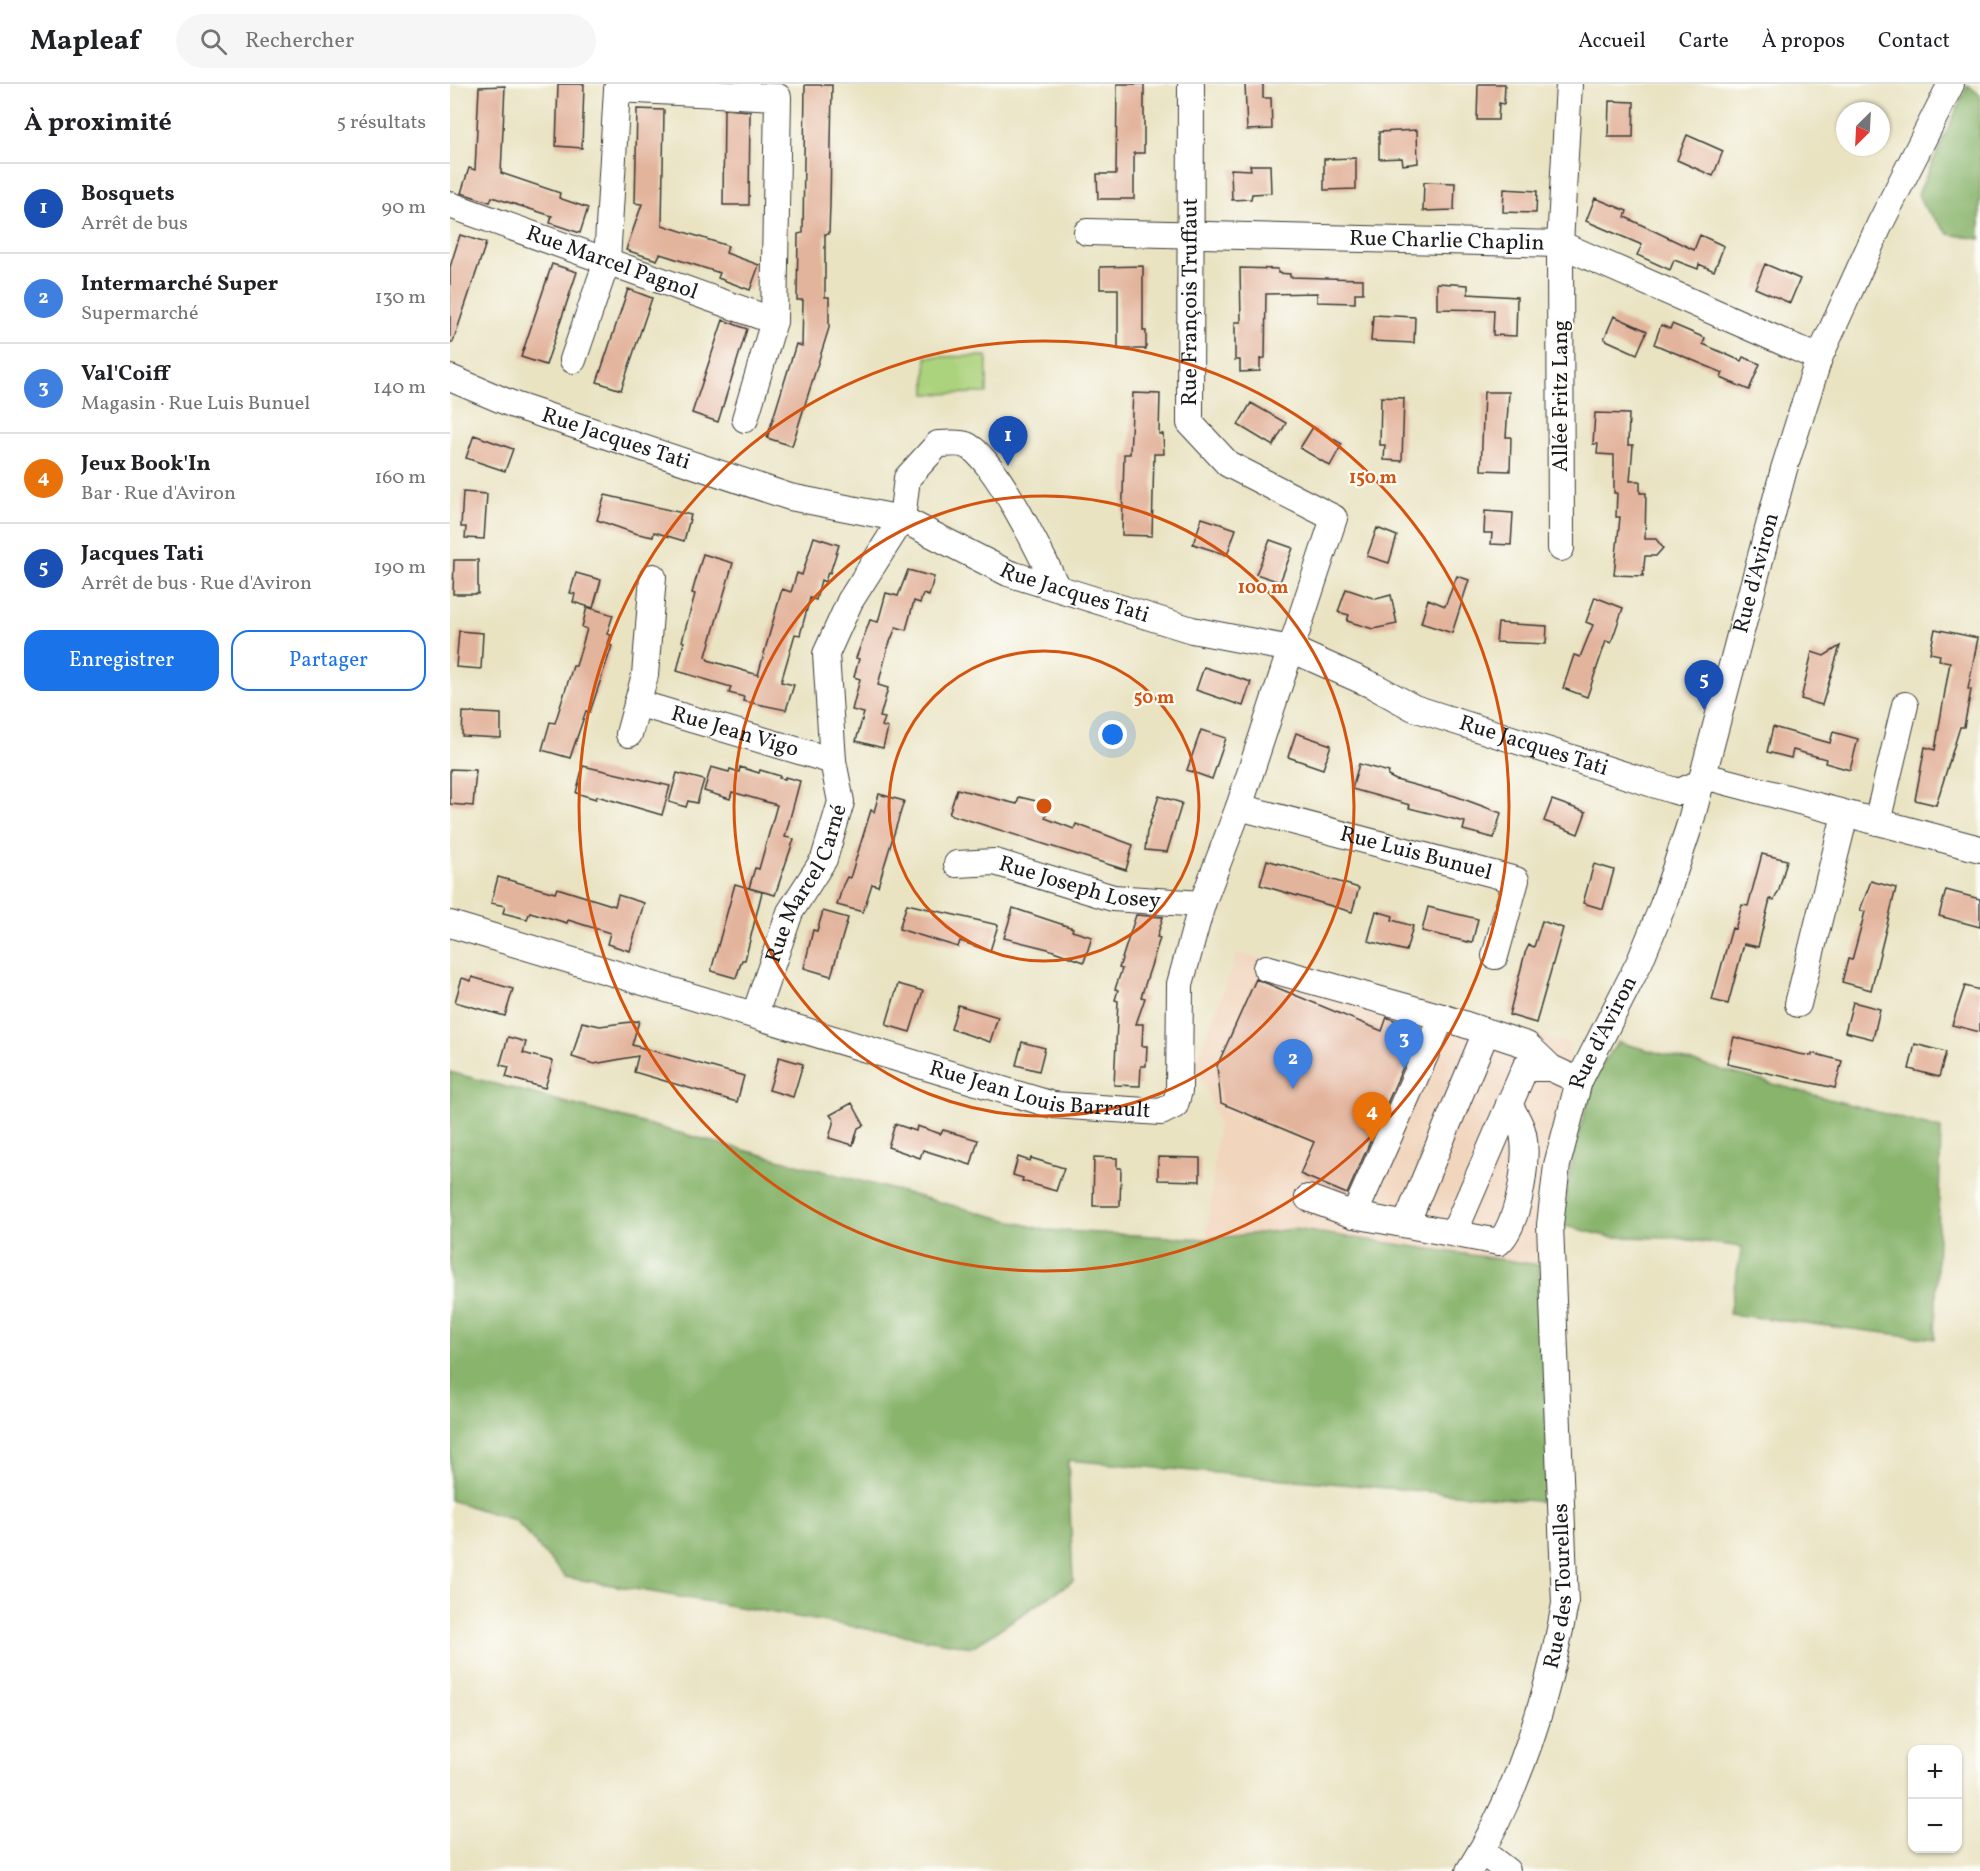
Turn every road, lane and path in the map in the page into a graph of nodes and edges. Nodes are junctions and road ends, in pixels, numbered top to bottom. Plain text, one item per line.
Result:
1 (1191, 84) edge
2 (1569, 84) edge
3 (1951, 84) edge
4 (450, 205) edge
5 (1087, 232) dead end
6 (1189, 235) junction
7 (1560, 243) junction
8 (607, 261) junction
9 (774, 321) junction
10 (1820, 358) junction
11 (573, 360) dead end
12 (450, 378) edge
13 (745, 419) dead end
14 (902, 519) junction
15 (1561, 548) dead end
16 (652, 577) dead end
17 (1056, 586) junction
18 (1291, 649) junction
19 (637, 704) junction
20 (1905, 705) dead end
21 (629, 734) dead end
22 (833, 761) junction
23 (1700, 782) junction
24 (1239, 807) junction
25 (1845, 815) junction
26 (1877, 822) junction
27 (1980, 849) edge
28 (957, 864) dead end
29 (1202, 904) junction
30 (450, 924) edge
31 (1495, 956) dead end
32 (1266, 968) dead end
33 (1798, 1004) dead end
34 (755, 1014) junction
35 (1442, 1017) junction
36 (1486, 1032) junction
37 (1551, 1068) junction
38 (1579, 1081) junction
39 (1509, 1104) junction
40 (1308, 1198) dead end
41 (1354, 1215) junction
42 (1406, 1224) junction
43 (1454, 1233) junction
44 (1554, 1284) joint
45 (1475, 1861) edge
46 (1507, 1871) edge

1 - 6 street, Rue François Truffaut
2 - 7 street, Allée Fritz Lang
3 - 10 street, Rue d'Aviron
4 - 8 street, Rue Marcel Pagnol
5 - 6 street, Rue Charlie Chaplin
6 - 7 street, Rue Charlie Chaplin
6 - 18 street, Rue François Truffaut
7 - 10 street, Rue Charlie Chaplin
7 - 15 street, Allée Fritz Lang
8 - 9 street, Rue Marcel Pagnol
8 - 9 street
8 - 11 street
9 - 13 street
10 - 23 street, Rue d'Aviron
12 - 14 street, Rue Jacques Tati
14 - 17 street, Rue Jacques Tati
14 - 17 street
14 - 22 street, Rue Marcel Carné
16 - 19 street
17 - 18 street, Rue Jacques Tati
18 - 23 street, Rue Jacques Tati
18 - 24 street, Rue Jean Louis Barrault
19 - 21 street
19 - 22 street, Rue Jean Vigo
20 - 26 street
22 - 34 street, Rue Marcel Carné
23 - 25 street, Rue Jacques Tati
23 - 38 street, Rue d'Aviron
24 - 29 street, Rue Jean Louis Barrault
24 - 31 street, Rue Luis Bunuel
25 - 26 street, Rue Jacques Tati
25 - 33 street
26 - 27 street, Rue Jacques Tati
28 - 29 street, Rue Joseph Losey
29 - 34 street, Rue Jean Louis Barrault
30 - 34 street, Rue Jean Louis Barrault
32 - 35 street
35 - 36 street
35 - 41 street
36 - 37 street
36 - 42 street
37 - 38 street
37 - 39 street
38 - 44 street, Rue d'Aviron
39 - 43 street
39 - 43 street
40 - 41 street
41 - 42 street
42 - 43 street
44 - 45 street, Rue des Tourelles
45 - 46 street

